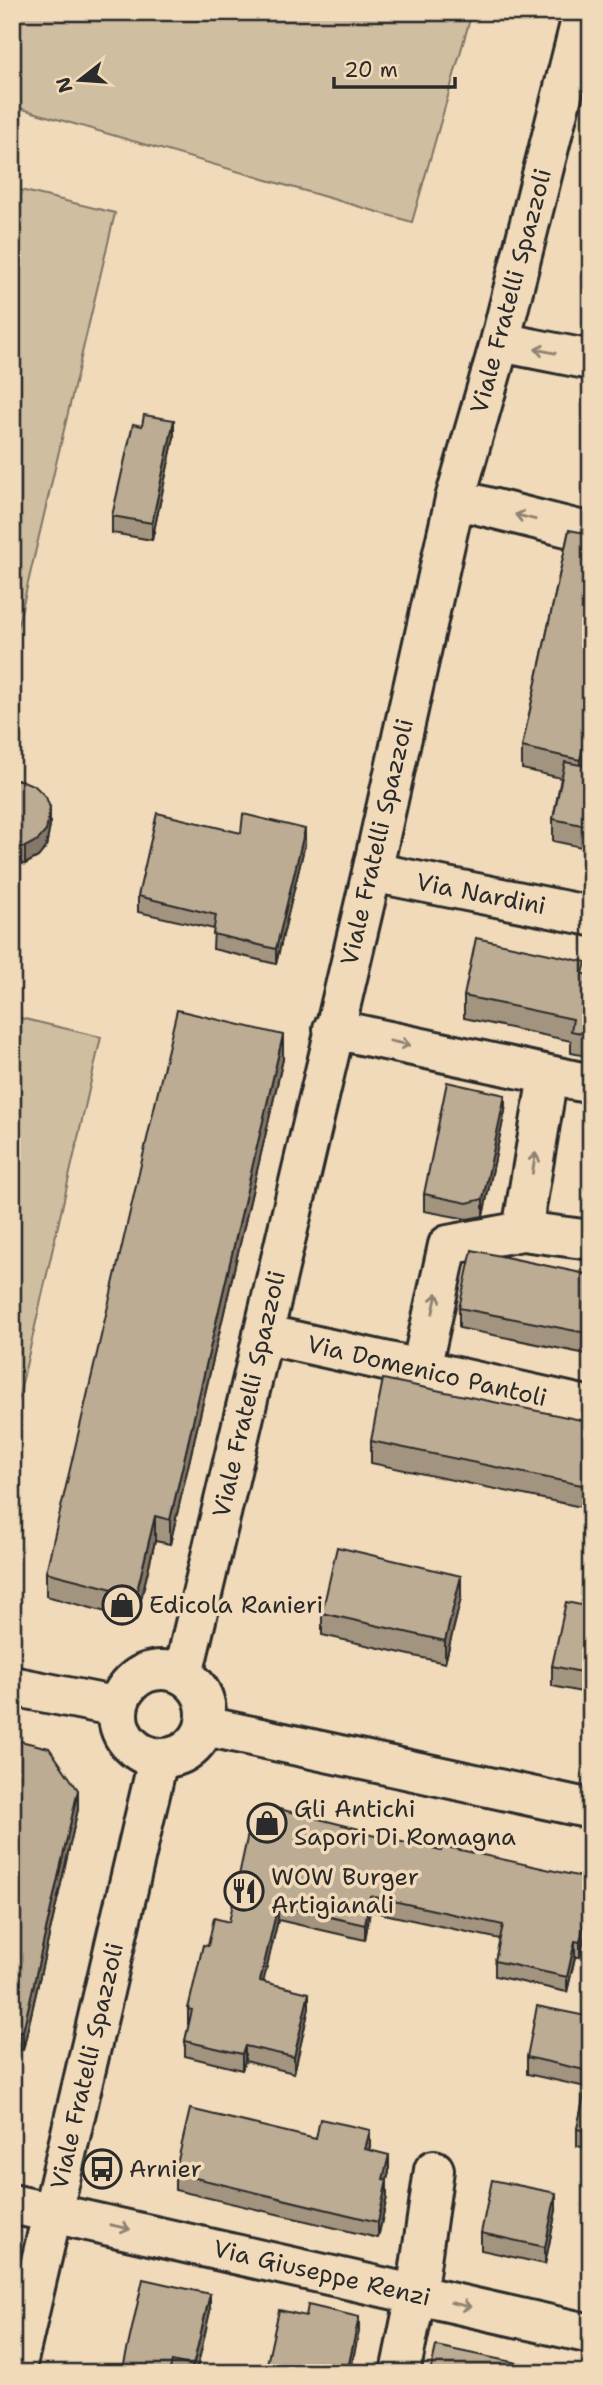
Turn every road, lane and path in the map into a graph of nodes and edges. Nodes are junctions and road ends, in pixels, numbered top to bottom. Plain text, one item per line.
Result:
1 (584, 25) edge
2 (500, 342) junction
3 (591, 360) edge
4 (454, 499) junction
5 (591, 533) edge
6 (372, 872) junction
7 (591, 916) edge
8 (333, 1029) junction
9 (548, 1076) junction
10 (591, 1084) edge
11 (522, 1231) junction
12 (591, 1240) edge
13 (263, 1334) junction
14 (421, 1369) junction
15 (591, 1407) edge
16 (183, 1675) junction
17 (12, 1686) edge
18 (118, 1707) junction
19 (205, 1726) junction
20 (158, 1760) junction
21 (591, 1809) edge
22 (434, 2170) dead end
23 (12, 2204) edge
24 (53, 2212) junction
25 (416, 2295) junction
26 (591, 2334) edge
27 (15, 2373) edge
28 (400, 2373) edge

1 - 2 street, Viale Fratelli Spazzoli
3 -> 2 street
2 - 4 street, Viale Fratelli Spazzoli
5 -> 4 street
4 - 6 street, Viale Fratelli Spazzoli
6 - 7 street, Via Nardini
6 - 8 street, Viale Fratelli Spazzoli
8 -> 9 street
8 - 13 street, Viale Fratelli Spazzoli
9 - 10 street
11 -> 9 street
11 - 12 street
14 -> 11 street
13 - 14 street, Via Domenico Pantoli
13 - 16 street, Viale Fratelli Spazzoli
14 - 15 street, Via Domenico Pantoli
16 - 18 street
16 - 19 street
17 - 18 street
18 - 20 street
19 - 20 street
19 - 21 street
20 - 24 street, Viale Fratelli Spazzoli
22 - 25 street
23 - 24 street, Via Giuseppe Renzi
24 -> 25 street, Via Giuseppe Renzi
24 - 27 street, Viale Fratelli Spazzoli
25 -> 26 street, Via Giuseppe Renzi
25 - 28 street

